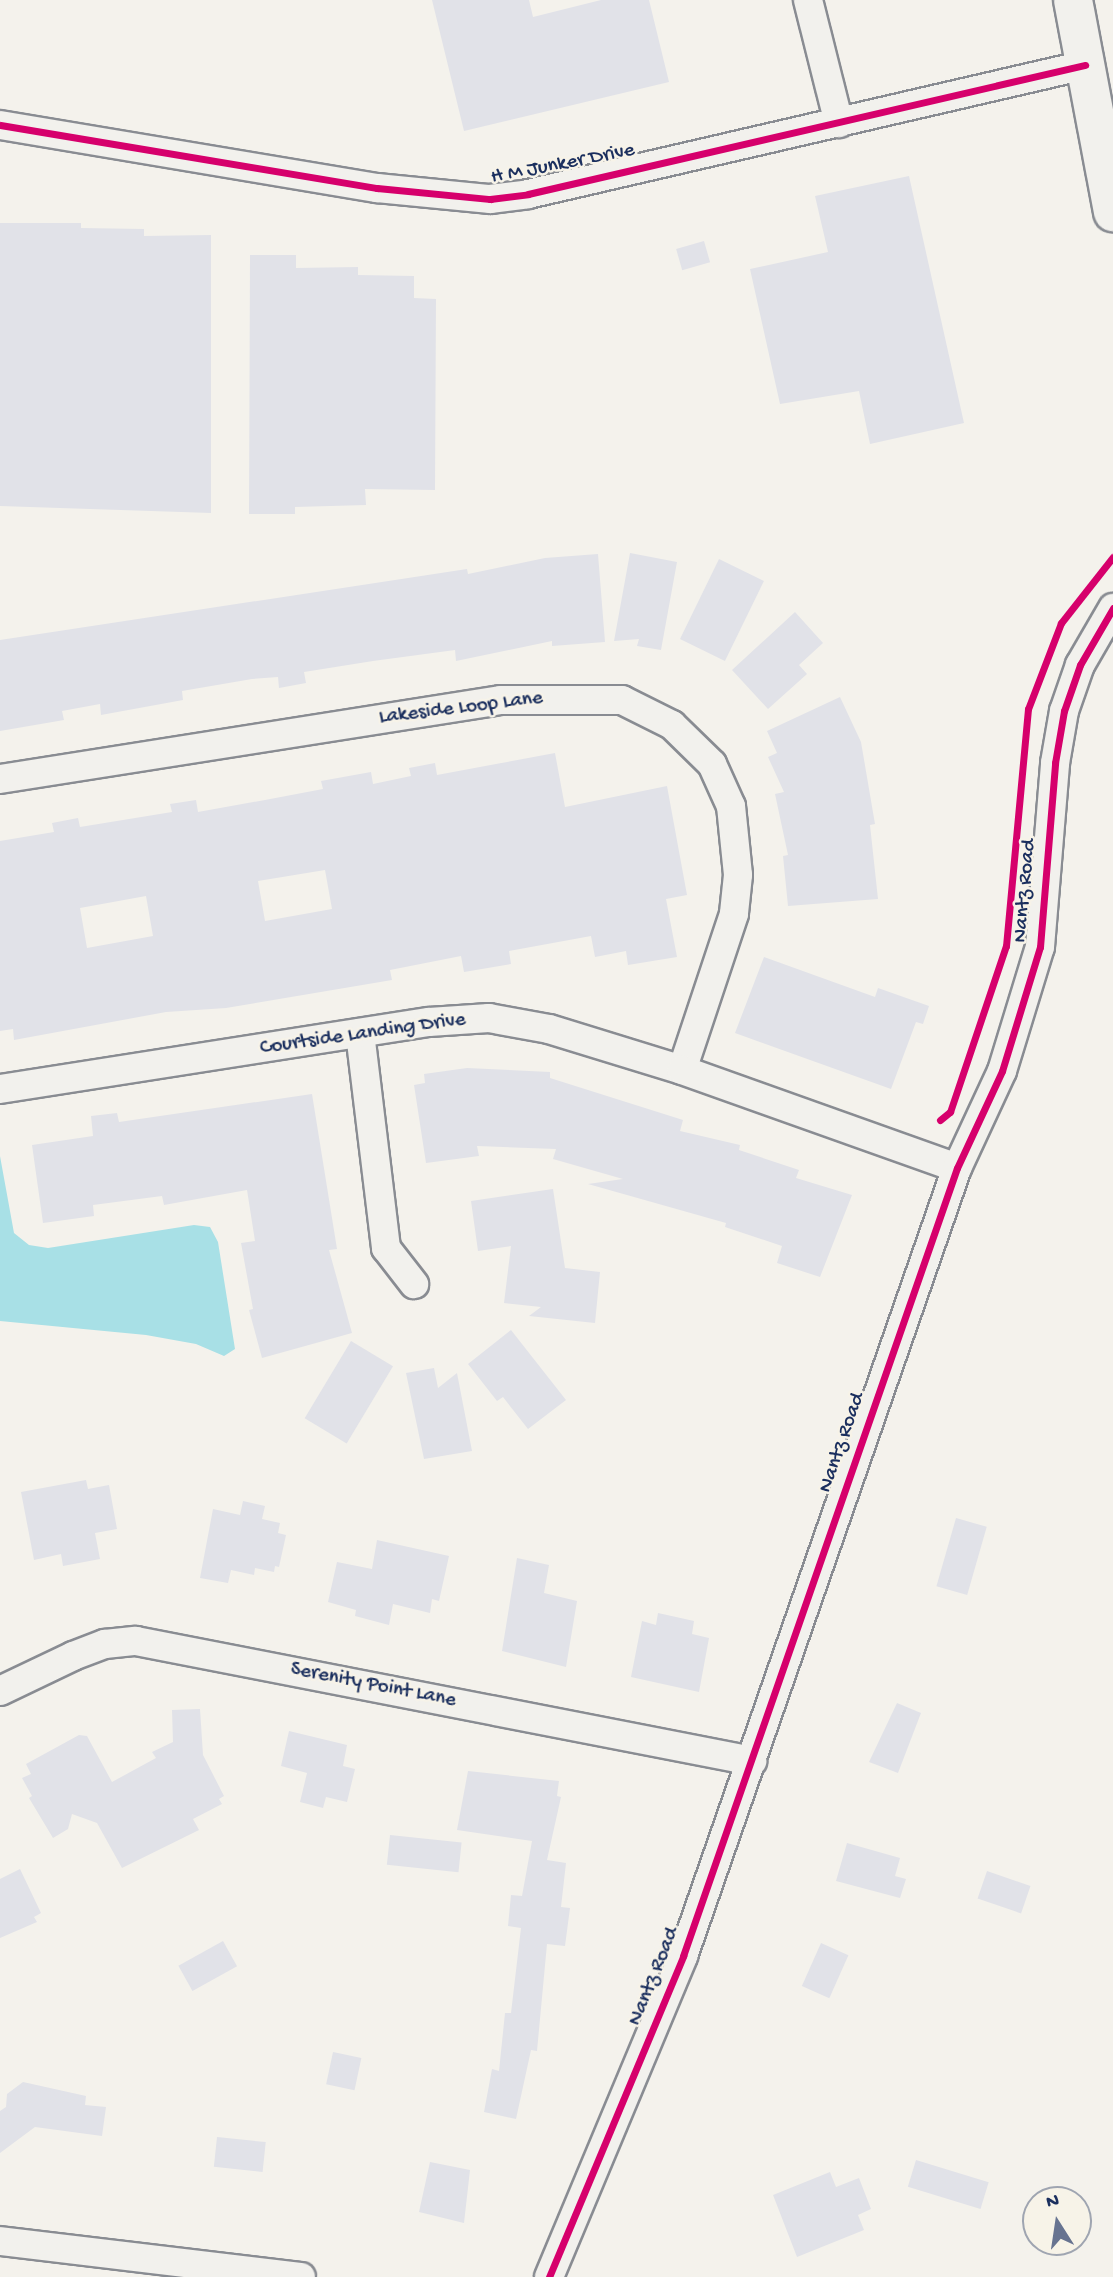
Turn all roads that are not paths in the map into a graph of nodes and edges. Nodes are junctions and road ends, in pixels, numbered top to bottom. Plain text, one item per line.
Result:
1 (808, 0) edge
2 (1073, 0) edge
3 (1085, 65) junction
4 (839, 123) junction
5 (0, 125) edge
6 (1113, 212) edge
7 (1113, 608) edge
8 (0, 779) edge
9 (360, 1033) junction
10 (682, 1070) junction
11 (0, 1088) edge
12 (957, 1168) junction
13 (414, 1284) dead end
14 (0, 1690) edge
15 (752, 1761) junction
16 (0, 2241) edge
17 (300, 2277) edge
18 (549, 2277) edge

1 - 4 street
2 - 3 main road
3 - 4 street, H M Junker Drive
3 - 6 main road
4 - 5 street, H M Junker Drive
7 - 12 street, Nantz Road
8 - 10 street, Lakeside Loop Lane
9 - 10 street, Courtside Landing Drive
9 - 11 street, Courtside Landing Drive
9 - 13 street
10 - 12 street, Courtside Landing Drive
12 - 15 street, Nantz Road
14 - 15 street, Serenity Point Lane
15 - 18 street, Nantz Road
16 - 17 street

